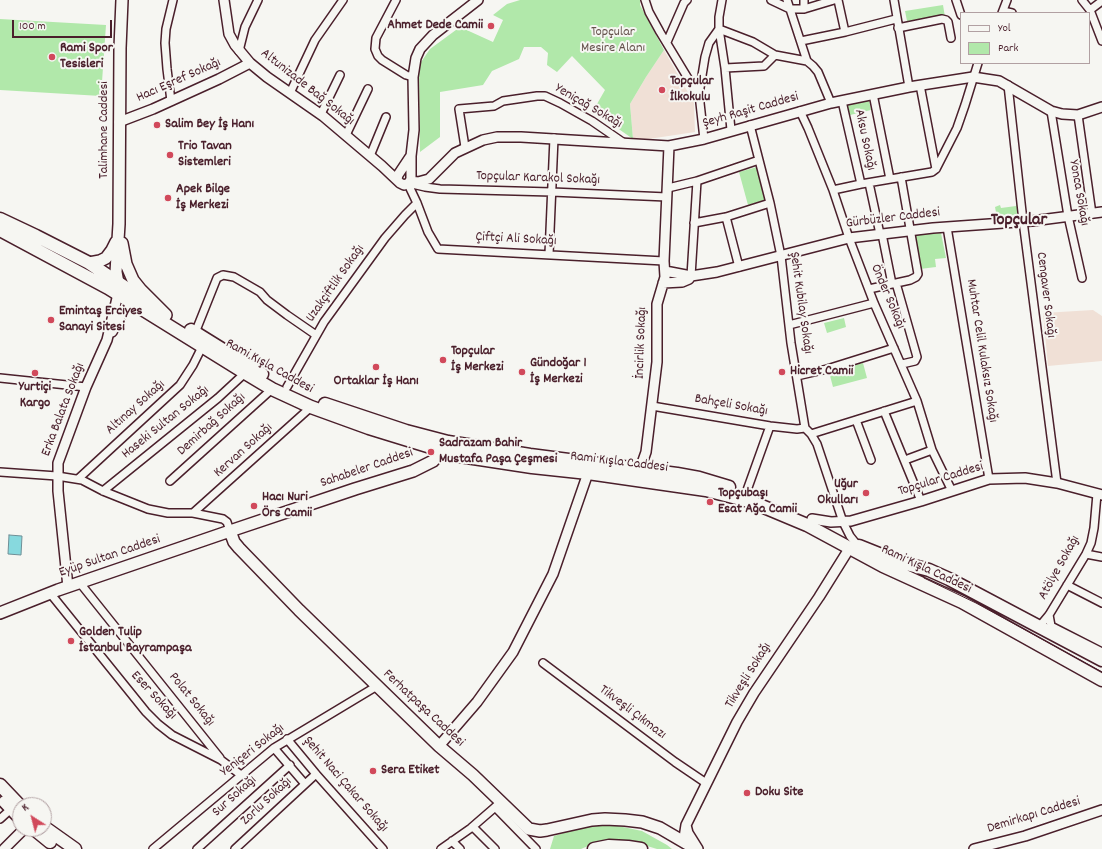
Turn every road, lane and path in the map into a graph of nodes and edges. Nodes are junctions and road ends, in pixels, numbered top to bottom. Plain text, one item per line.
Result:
1 (122, 0) edge
2 (173, 0) edge
3 (224, 0) edge
4 (258, 0) edge
5 (343, 0) edge
6 (396, 0) edge
7 (478, 0) edge
8 (645, 0) edge
9 (687, 0) edge
10 (771, 0) edge
11 (787, 0) edge
12 (804, 0) edge
13 (834, 0) edge
14 (838, 0) edge
15 (894, 0) edge
16 (956, 0) edge
17 (1007, 0) edge
18 (1082, 0) edge
19 (720, 1) edge
20 (1102, 1) edge
21 (790, 9) junction
22 (804, 10) junction
23 (1090, 10) junction
24 (960, 12) edge
25 (1003, 12) edge
26 (896, 19) junction
27 (898, 28) junction
28 (719, 29) junction
29 (845, 32) junction
30 (951, 38) dead end
31 (801, 40) junction
32 (1102, 41) edge
33 (667, 42) junction
34 (239, 51) junction
35 (775, 55) junction
36 (807, 61) junction
37 (250, 63) junction
38 (977, 64) edge
39 (725, 68) junction
40 (340, 75) dead end
41 (414, 77) junction
42 (973, 77) junction
43 (920, 85) junction
44 (1008, 85) junction
45 (909, 87) junction
46 (368, 89) dead end
47 (290, 92) junction
48 (699, 94) junction
49 (873, 94) junction
50 (171, 100) junction
51 (842, 101) junction
52 (831, 103) junction
53 (1102, 106) edge
54 (800, 111) junction
55 (1051, 111) junction
56 (321, 114) junction
57 (1078, 115) junction
58 (386, 117) dead end
59 (119, 122) junction
60 (750, 125) junction
61 (731, 130) junction
62 (346, 135) junction
63 (554, 138) junction
64 (704, 139) junction
65 (624, 143) junction
66 (670, 146) junction
67 (465, 147) junction
68 (370, 156) junction
69 (411, 156) junction
70 (759, 160) junction
71 (936, 169) junction
72 (400, 175) junction
73 (901, 177) junction
74 (890, 179) junction
75 (410, 181) junction
76 (697, 181) junction
77 (869, 183) junction
78 (861, 184) junction
79 (833, 190) junction
80 (552, 192) junction
81 (667, 193) junction
82 (417, 203) junction
83 (770, 203) junction
84 (1102, 212) edge
85 (1092, 214) junction
86 (1068, 216) junction
87 (726, 217) junction
88 (0, 219) edge
89 (1022, 221) junction
90 (694, 222) junction
91 (947, 227) junction
92 (0, 230) edge
93 (910, 231) junction
94 (881, 234) junction
95 (119, 236) junction
96 (848, 238) junction
97 (549, 254) junction
98 (781, 256) junction
99 (664, 261) junction
100 (89, 263) junction
101 (739, 267) junction
102 (665, 271) junction
103 (691, 276) junction
104 (1082, 278) dead end
105 (663, 283) junction
106 (894, 283) junction
107 (118, 289) junction
108 (869, 289) junction
109 (874, 303) junction
110 (136, 305) junction
111 (166, 315) junction
112 (789, 325) junction
113 (195, 333) junction
114 (316, 335) junction
115 (107, 340) junction
116 (202, 347) junction
117 (894, 348) junction
118 (902, 364) junction
119 (245, 373) junction
120 (797, 376) junction
121 (0, 378) edge
122 (86, 387) junction
123 (287, 387) junction
124 (272, 389) junction
125 (917, 401) junction
126 (652, 406) junction
127 (311, 407) junction
128 (884, 411) junction
129 (856, 420) junction
130 (770, 426) junction
131 (804, 428) junction
132 (811, 434) junction
133 (436, 439) junction
134 (442, 450) junction
135 (932, 450) junction
136 (871, 460) dead end
137 (905, 460) junction
138 (548, 463) junction
139 (640, 469) junction
140 (0, 472) edge
141 (588, 473) junction
142 (57, 476) junction
143 (78, 479) junction
144 (988, 479) junction
145 (631, 480) junction
146 (170, 481) dead end
147 (1057, 483) junction
148 (103, 491) junction
149 (952, 491) junction
150 (746, 493) junction
151 (1100, 494) edge
152 (921, 502) junction
153 (1099, 512) edge
154 (193, 513) junction
155 (812, 519) junction
156 (843, 522) junction
157 (230, 531) junction
158 (854, 547) junction
159 (1086, 554) junction
160 (1102, 557) edge
161 (80, 583) junction
162 (1067, 585) junction
163 (68, 587) junction
164 (50, 593) junction
165 (1102, 603) edge
166 (0, 613) edge
167 (1050, 615) junction
168 (1039, 627) junction
169 (1102, 652) edge
170 (1102, 660) edge
171 (543, 663) dead end
172 (1102, 680) edge
173 (377, 686) junction
174 (287, 739) junction
175 (439, 746) junction
176 (274, 748) junction
177 (221, 760) junction
178 (290, 765) junction
179 (316, 774) junction
180 (241, 775) junction
181 (706, 783) junction
182 (305, 784) junction
183 (0, 785) edge
184 (0, 797) edge
185 (12, 802) edge
186 (498, 804) junction
187 (12, 805) edge
188 (1102, 810) edge
189 (12, 811) edge
190 (0, 819) edge
191 (632, 821) junction
192 (686, 825) junction
193 (472, 827) junction
194 (52, 833) edge
195 (672, 835) junction
196 (16, 837) edge
197 (45, 837) edge
198 (452, 841) junction
199 (684, 847) edge
200 (4, 849) edge
201 (61, 849) edge
202 (75, 849) edge
203 (153, 849) edge
204 (197, 849) edge
205 (235, 849) edge
206 (384, 849) edge
207 (441, 849) edge
208 (460, 849) edge
209 (495, 849) edge
210 (536, 849) edge
211 (594, 849) edge
212 (641, 849) edge
213 (697, 849) edge
214 (974, 849) edge

1 - 59 main road, Talimhane Caddesi
2 - 50 street
3 - 34 street, Altunizade Bağ Sokağı
4 - 34 street
5 - 47 street
6 - 41 street
7 - 41 street
8 - 33 street
9 - 33 street
10 - 21 street
11 - 21 street
12 - 22 street
13 - 22 street
14 - 29 street
15 - 26 street
16 - 24 street
17 - 25 street
18 - 23 street
19 - 28 street
20 - 23 street
21 - 22 street
21 - 31 street
23 - 32 street
26 - 27 street
26 - 29 street
27 - 30 street
27 - 45 street
28 - 35 street
28 - 39 street
28 - 48 street
29 - 31 street
31 - 36 street
33 - 48 street
34 - 37 street, Altunizade Bağ Sokağı
35 - 36 street
35 - 39 street
36 - 52 street
37 - 47 street, Altunizade Bağ Sokağı
37 - 50 street, Hacı Eşref Sokağı
38 - 42 street
39 - 61 street
40 - 56 street
41 - 69 street
42 - 43 street, Şeyh Raşit Caddesi
42 - 44 street, Şeyh Raşit Caddesi
42 - 71 street
43 - 45 street, Şeyh Raşit Caddesi
43 - 71 street
44 - 55 street, Şeyh Raşit Caddesi
44 - 89 street, Cengaver Sokağı
45 - 49 street, Şeyh Raşit Caddesi
46 - 62 street
47 - 56 street, Altunizade Bağ Sokağı
48 - 64 street
49 - 51 street, Şeyh Raşit Caddesi
49 - 74 street
50 - 59 street, Hacı Eşref Sokağı
51 - 52 street, Şeyh Raşit Caddesi
51 - 78 street, Aksu Sokağı
52 - 54 street, Şeyh Raşit Caddesi
53 - 57 street, Şeyh Raşit Caddesi
54 - 60 street, Şeyh Raşit Caddesi
54 - 79 street, Önder Sokağı
55 - 57 street, Şeyh Raşit Caddesi
55 - 86 street, Yonca Sokağı
56 - 62 street, Altunizade Bağ Sokağı
57 - 85 street
58 - 68 street
59 - 95 main road, Talimhane Caddesi
60 - 61 street, Şeyh Raşit Caddesi
60 - 70 street, Şehit Kubilay Sokağı
61 - 64 street, Şeyh Raşit Caddesi
62 - 68 street, Altunizade Bağ Sokağı
63 - 65 street, Şeyh Raşit Caddesi
63 - 67 street, Şeyh Raşit Caddesi
63 - 80 street
64 - 66 street, Şeyh Raşit Caddesi
65 - 66 street, Şeyh Raşit Caddesi
65 - 67 street, Yeniçağ Sokağı
66 - 81 street, İncirlik Sokağı
67 - 75 street, Şeyh Raşit Caddesi
68 - 72 street, Altunizade Bağ Sokağı
69 - 72 street
69 - 75 street
70 - 76 street, Topçular Karakol Sokağı
70 - 83 street, Şehit Kubilay Sokağı
71 - 73 street
72 - 75 street
73 - 74 street
73 - 93 street
74 - 77 street
75 - 80 street, Topçular Karakol Sokağı
75 - 82 street, Çiftçi Ali Sokağı
76 - 81 street, Topçular Karakol Sokağı
76 - 90 street
77 - 78 street
77 - 94 street
78 - 79 street
79 - 96 street, Önder Sokağı
80 - 81 street, Topçular Karakol Sokağı
80 - 97 street
81 - 99 street, İncirlik Sokağı
82 - 97 street, Çiftçi Ali Sokağı
82 - 114 street, Uzakçiftlik Sokağı
83 - 87 street
83 - 98 street, Şehit Kubilay Sokağı
84 - 85 street, Gürbüzler Caddesi
85 - 86 street, Gürbüzler Caddesi
86 - 89 street, Gürbüzler Caddesi
86 - 104 street, Yonca Sokağı
87 - 90 street
87 - 101 street
88 - 100 main road, Rami Kışla Caddesi
89 - 91 street, Gürbüzler Caddesi
89 - 147 street, Cengaver Sokağı
90 - 103 street
91 - 93 street, Gürbüzler Caddesi
91 - 144 street, Muhtar Celil Kulaksız Sokağı
92 - 107 main road, Rami Kışla Caddesi
93 - 94 street, Gürbüzler Caddesi
93 - 106 street
94 - 96 street, Gürbüzler Caddesi
94 - 106 street
95 - 100 main road
95 - 107 main road, Talimhane Caddesi
95 - 111 main road, Talimhane Caddesi
96 - 98 street, Gürbüzler Caddesi
96 - 108 street, Önder Sokağı
97 - 99 street, Çiftçi Ali Sokağı
98 - 101 street, Gürbüzler Caddesi
98 - 112 street, Şehit Kubilay Sokağı
99 - 102 street, İncirlik Sokağı
100 - 107 main road, Rami Kışla Caddesi
101 - 103 street, Gürbüzler Caddesi
102 - 103 street
102 - 105 street, İncirlik Sokağı
103 - 105 street
105 - 126 street, İncirlik Sokağı
106 - 108 street
106 - 118 street
107 - 110 main road, Rami Kışla Caddesi
107 - 111 main road, Rami Kışla Caddesi
107 - 115 street, Erka Balata Sokağı
108 - 109 street, Önder Sokağı
109 - 112 street
109 - 117 street, Önder Sokağı
110 - 115 street, Erka Balata Sokağı
110 - 116 main road, Rami Kışla Caddesi
111 - 113 main road, Rami Kışla Caddesi
112 - 120 street, Şehit Kubilay Sokağı
113 - 114 street
113 - 123 main road, Rami Kışla Caddesi
114 - 123 street, Uzakçiftlik Sokağı
115 - 122 street, Erka Balata Sokağı
116 - 119 main road, Rami Kışla Caddesi
116 - 143 street, Altınay Sokağı
117 - 118 street, Önder Sokağı
117 - 120 street
118 - 125 street, Önder Sokağı
119 - 124 main road, Rami Kışla Caddesi
119 - 148 street, Haseki Sultan Sokağı
120 - 131 street, Şehit Kubilay Sokağı
121 - 122 street
122 - 142 street, Erka Balata Sokağı
123 - 133 main road, Rami Kışla Caddesi
124 - 127 main road, Rami Kışla Caddesi
124 - 146 street, Demirbağ Sokağı
125 - 128 street
125 - 135 street, Önder Sokağı
126 - 130 street, Bahçeli Sokağı
126 - 139 street, İncirlik Sokağı
127 - 134 main road, Rami Kışla Caddesi
127 - 154 street, Kervan Sokağı
128 - 129 street
128 - 137 street
129 - 132 street
129 - 136 street
130 - 131 street, Bahçeli Sokağı
130 - 150 street
131 - 132 street
132 - 156 street
133 - 134 main road
133 - 138 main road, Rami Kışla Caddesi
134 - 138 main road, Rami Kışla Caddesi
134 - 157 main road, Sahabeler Caddesi
135 - 137 street
135 - 149 street, Önder Sokağı
137 - 152 street
138 - 139 main road, Rami Kışla Caddesi
138 - 141 main road, Rami Kışla Caddesi
139 - 145 main road
139 - 150 main road, Rami Kışla Caddesi
140 - 142 street
141 - 145 main road, Rami Kışla Caddesi
141 - 175 street
142 - 143 street
142 - 163 street, Erka Balata Sokağı
143 - 148 street
144 - 147 street, Topçular Caddesi
144 - 149 street, Topçular Caddesi
145 - 158 main road, Rami Kışla Caddesi
147 - 151 street, Topçular Caddesi
148 - 154 street
149 - 152 street, Topçular Caddesi
150 - 155 main road, Rami Kışla Caddesi
151 - 153 street, Atölye Sokağı
152 - 156 street, Topçular Caddesi
153 - 159 street, Atölye Sokağı
154 - 157 street
155 - 156 street, Topçular Caddesi
155 - 158 main road, Rami Kışla Caddesi
156 - 158 street
157 - 161 main road, Eyüp Sultan Caddesi
157 - 173 main road, Ferhatpaşa Caddesi
158 - 168 main road, Rami Kışla Caddesi
158 - 172 main road, Rami Kışla Caddesi
158 - 181 street, Tikveşli Sokağı
159 - 160 street
159 - 162 street, Atölye Sokağı
161 - 163 main road, Eyüp Sultan Caddesi
161 - 177 street, Polat Sokağı
162 - 165 street
162 - 167 street, Atölye Sokağı
163 - 164 main road, Eyüp Sultan Caddesi
164 - 166 main road, Eyüp Sultan Caddesi
164 - 177 street, Eser Sokağı
167 - 168 street, Atölye Sokağı
167 - 169 street
168 - 170 main road, Rami Kışla Caddesi
171 - 181 street, Tikveşli Çıkmazı
173 - 174 street, Yeniçeri Sokağı
173 - 175 main road, Ferhatpaşa Caddesi
174 - 176 street, Yeniçeri Sokağı
174 - 179 street, Şehit Naci Çakar Sokağı
175 - 186 main road, Ferhatpaşa Caddesi
176 - 178 street
176 - 180 street, Yeniçeri Sokağı
177 - 180 street, Eser Sokağı
178 - 182 street
178 - 204 street, Sur Sokağı
179 - 182 street, Zorlu Sokağı
179 - 206 street, Şehit Naci Çakar Sokağı
180 - 203 street, Yeniçeri Sokağı
181 - 192 street, Tikveşli Sokağı
182 - 205 street, Zorlu Sokağı
183 - 185 main road
184 - 187 main road
186 - 191 main road, Ferhatpaşa Caddesi
186 - 193 street
186 - 210 street
188 - 214 street, Demirkapı Caddesi
189 - 190 street
191 - 195 main road, Ferhatpaşa Caddesi
191 - 199 main road, Ferhatpaşa Caddesi
192 - 195 street
192 - 199 street, Tikveşli Sokağı
192 - 213 street
193 - 198 street
193 - 209 street
194 - 202 main road
195 - 199 main road, Ferhatpaşa Caddesi
196 - 200 street
197 - 201 main road
198 - 207 street
198 - 208 street
199 - 213 main road
211 - 212 main road

